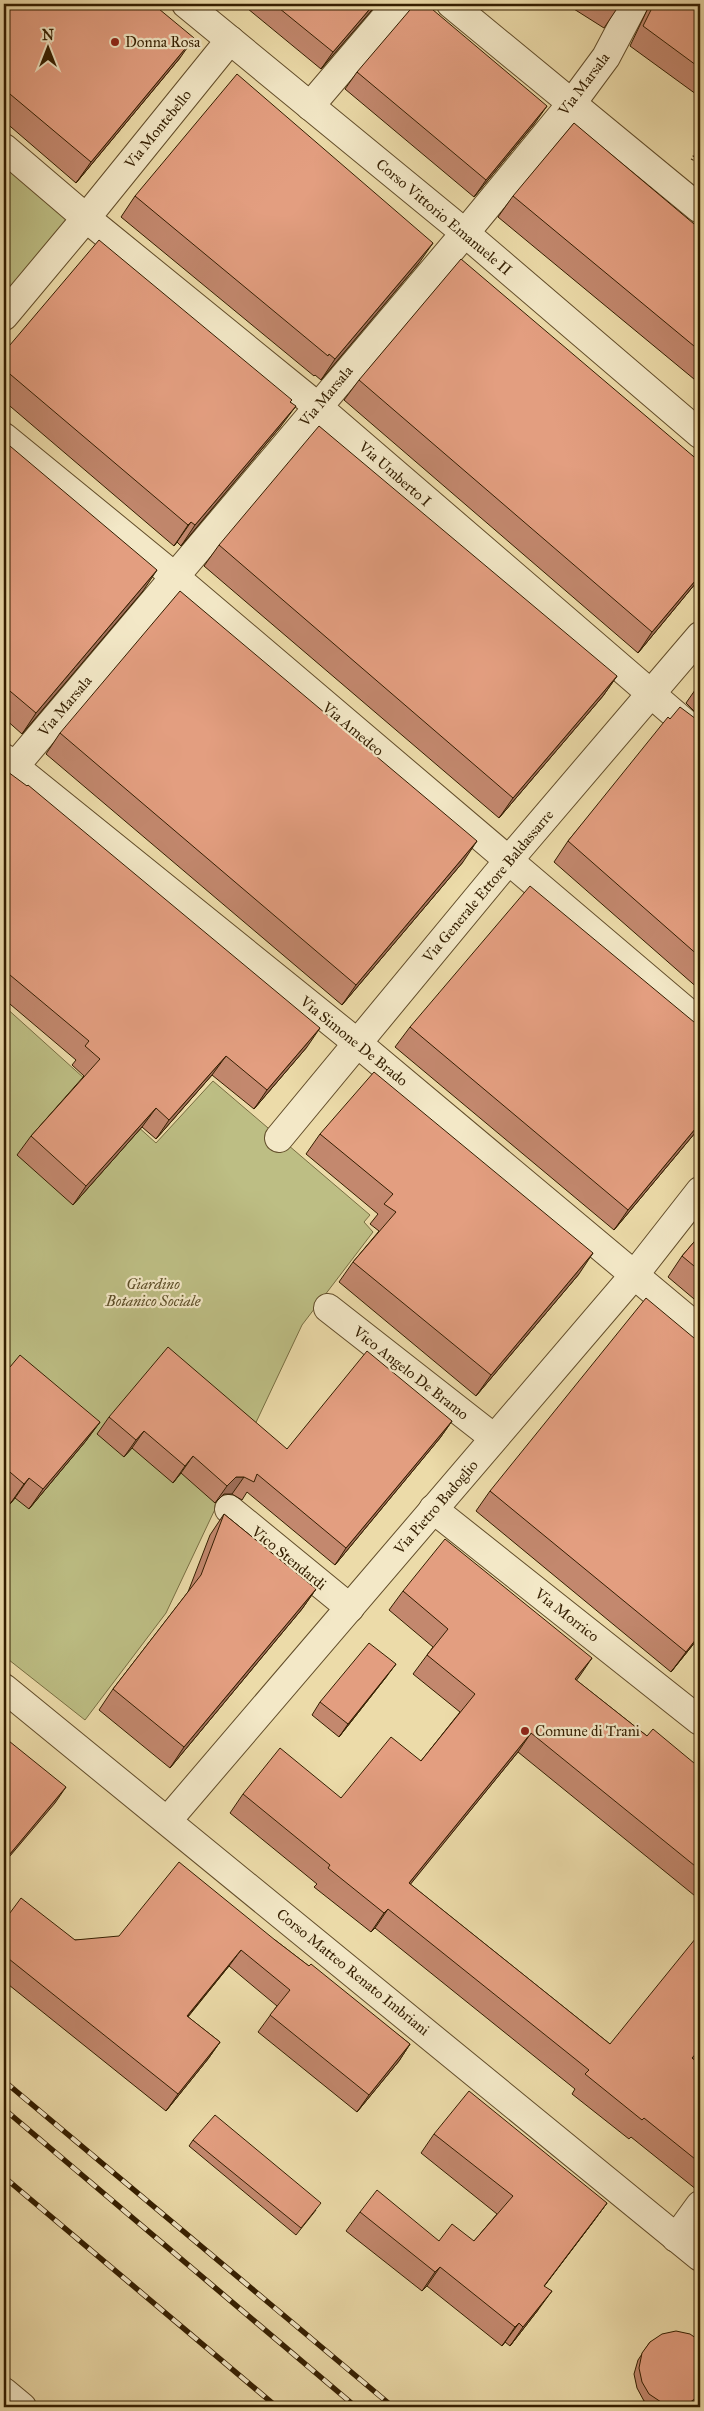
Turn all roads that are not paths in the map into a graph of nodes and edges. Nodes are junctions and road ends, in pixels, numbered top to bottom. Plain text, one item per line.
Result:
1 (186, 4) edge
2 (397, 4) edge
3 (451, 4) edge
4 (634, 4) edge
5 (230, 40) junction
6 (572, 103) junction
7 (310, 106) junction
8 (4, 148) edge
9 (700, 210) edge
10 (86, 218) junction
11 (465, 233) junction
12 (4, 316) edge
13 (317, 406) junction
14 (700, 434) edge
15 (4, 437) edge
16 (174, 576) junction
17 (700, 636) edge
18 (651, 696) junction
19 (700, 736) edge
20 (7, 768) edge
21 (508, 861) junction
22 (700, 1023) edge
23 (356, 1042) junction
24 (279, 1138) dead end
25 (700, 1191) edge
26 (635, 1274) junction
27 (328, 1308) dead end
28 (700, 1330) edge
29 (494, 1438) junction
30 (229, 1509) edge
31 (433, 1509) junction
32 (350, 1608) junction
33 (4, 1688) edge
34 (700, 1721) edge
35 (168, 1820) junction
36 (700, 2205) edge
37 (676, 2238) junction
38 (700, 2257) edge
39 (4, 2392) edge
40 (22, 2407) edge

1 - 5 street, Corso Vittorio Emanuele II
2 - 7 street
3 - 6 street
4 - 6 street, Via Marsala
5 - 7 street, Corso Vittorio Emanuele II
5 - 10 street, Via Montebello
6 - 9 street
6 - 11 street, Via Marsala
7 - 11 street, Corso Vittorio Emanuele II
8 - 10 street, Via Umberto I
10 - 12 street, Via Montebello
10 - 13 street, Via Umberto I
11 - 13 street, Via Marsala
11 - 14 street, Corso Vittorio Emanuele II
13 - 16 street, Via Marsala
13 - 18 street, Via Umberto I
15 - 16 street, Via Amedeo
16 - 20 street, Via Marsala
16 - 21 street, Via Amedeo
17 - 18 street, Via Generale Ettore Baldassarre
18 - 19 street, Via Umberto I
18 - 21 street, Via Generale Ettore Baldassarre
20 - 23 street, Via Simone De Brado
21 - 22 street, Via Amedeo
21 - 23 street, Via Generale Ettore Baldassarre
23 - 24 street, Via Generale Ettore Baldassarre
23 - 26 street, Via Simone De Brado
25 - 26 street, Via Pietro Badoglio
26 - 28 street, Via Simone De Brado
26 - 29 street, Via Pietro Badoglio
27 - 29 street, Vico Angelo De Bramo
29 - 31 street, Via Pietro Badoglio
30 - 32 street, Vico Stendardi
31 - 32 street, Via Pietro Badoglio
31 - 34 street, Via Morrico
32 - 35 street, Via Pietro Badoglio
33 - 35 street, Corso Matteo Renato Imbriani
35 - 37 street, Corso Matteo Renato Imbriani
36 - 37 street
37 - 38 street, Corso Matteo Renato Imbriani
39 - 40 street

